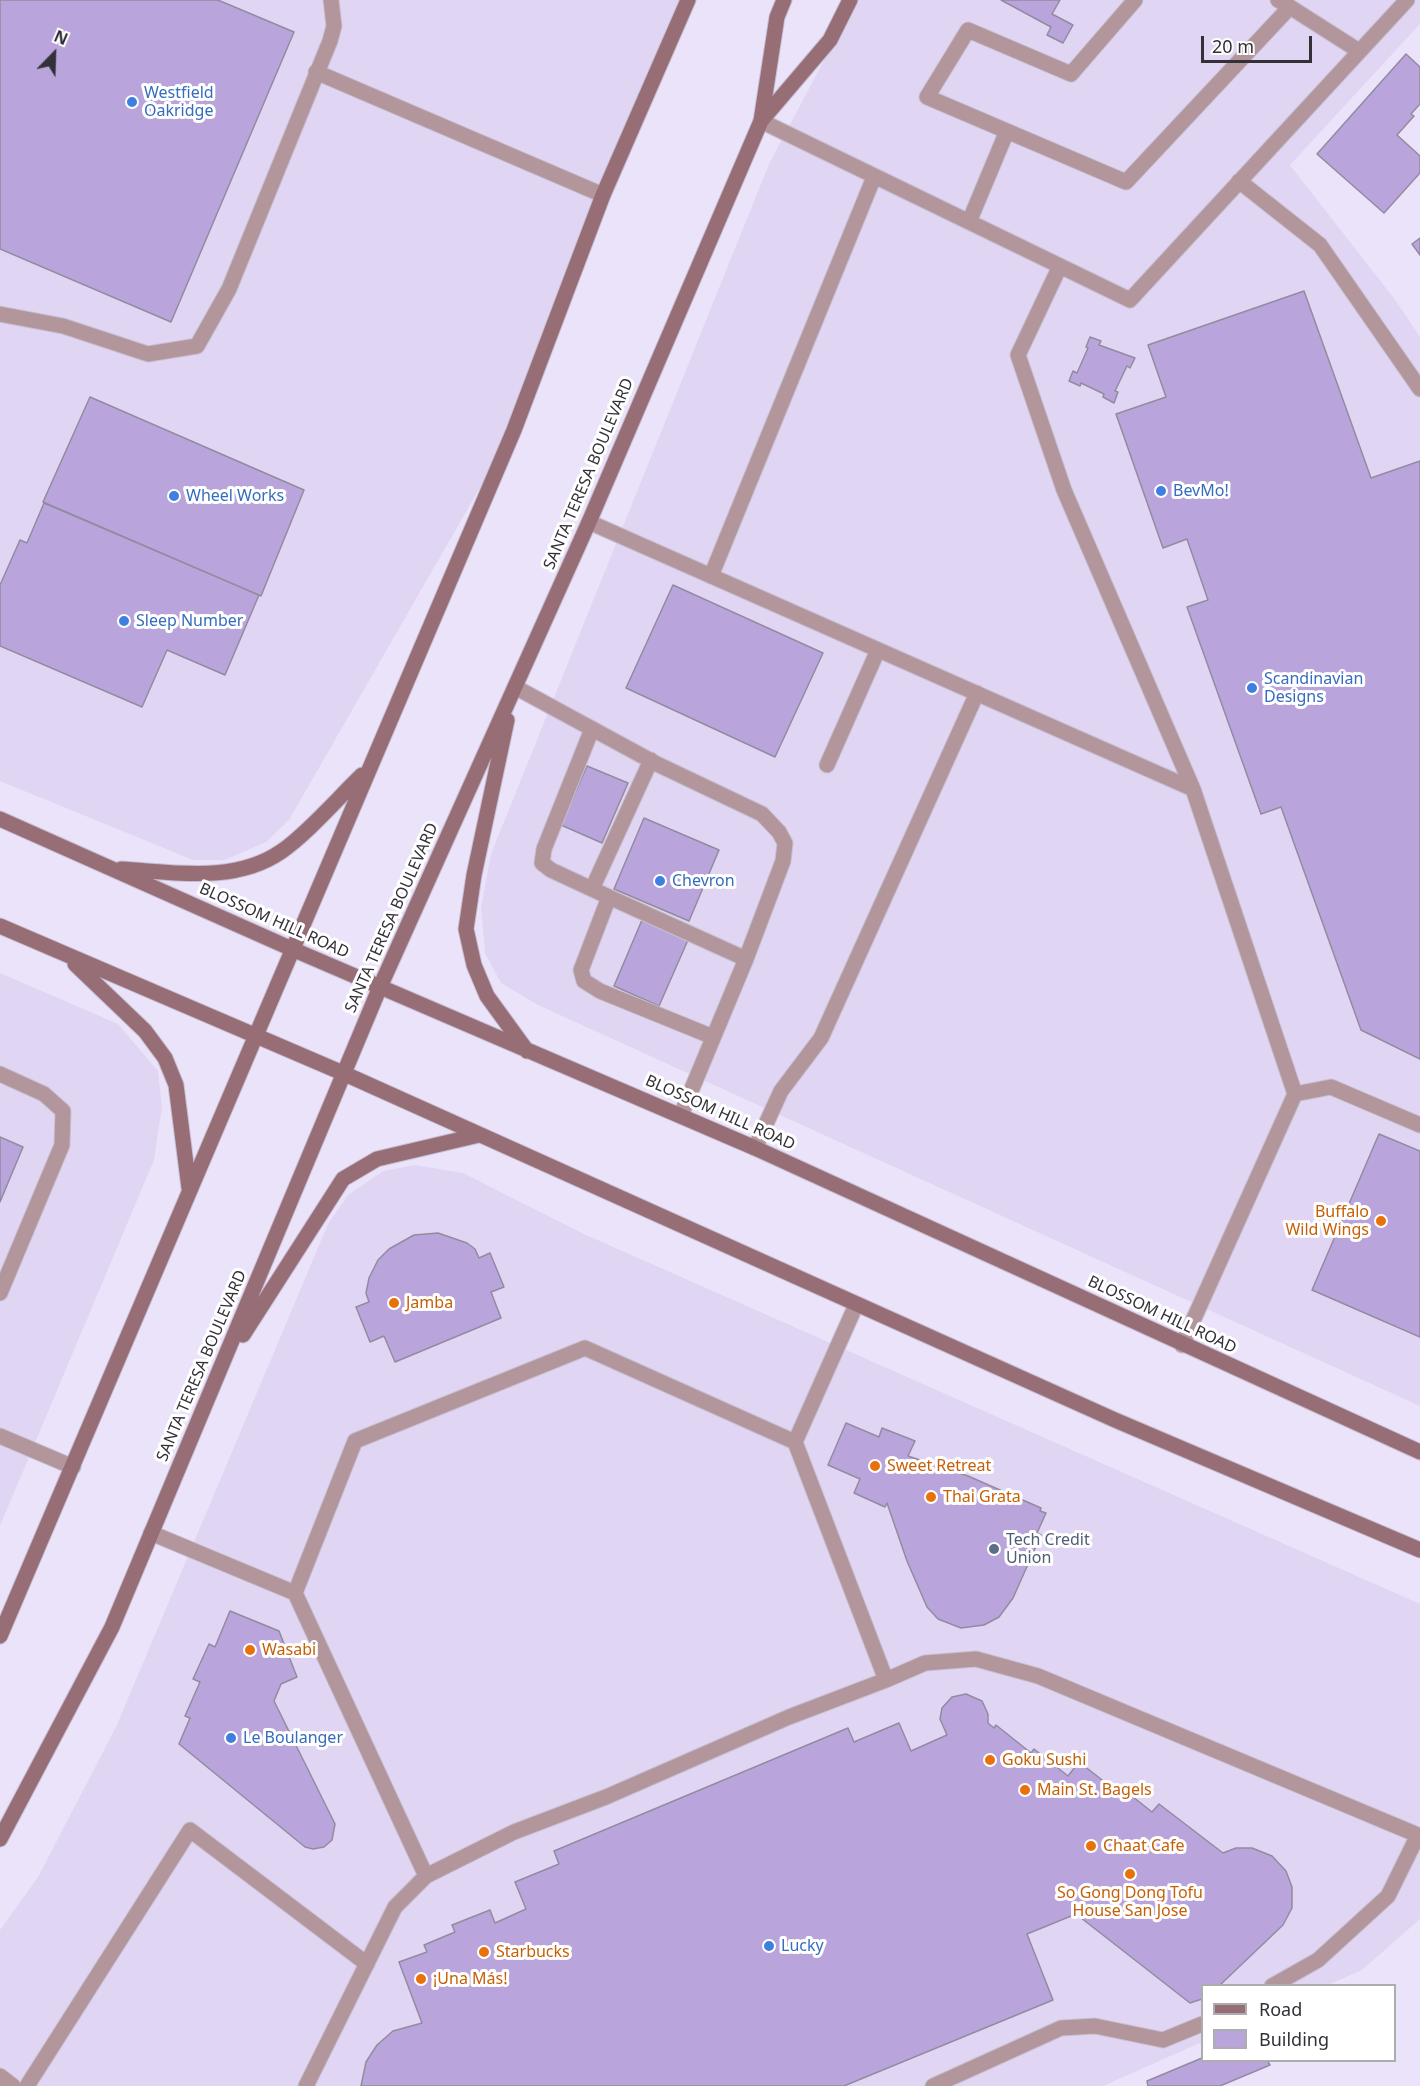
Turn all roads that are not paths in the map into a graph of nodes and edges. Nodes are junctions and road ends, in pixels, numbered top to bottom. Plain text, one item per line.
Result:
1 (331, 0) edge
2 (688, 0) edge
3 (784, 0) edge
4 (850, 0) edge
5 (1135, 0) edge
6 (1407, 0) edge
7 (1284, 4) edge
8 (1359, 51) junction
9 (316, 72) junction
10 (761, 122) junction
11 (1006, 131) junction
12 (874, 177) junction
13 (1239, 181) junction
14 (603, 195) junction
15 (969, 222) junction
16 (1060, 266) junction
17 (0, 314) edge
18 (1420, 389) edge
19 (589, 522) junction
20 (711, 576) junction
21 (878, 650) junction
22 (514, 689) junction
23 (977, 693) junction
24 (592, 729) junction
25 (651, 760) junction
26 (827, 765) dead end
27 (367, 771) junction
28 (1193, 789) junction
29 (0, 819) edge
30 (112, 868) junction
31 (592, 889) junction
32 (609, 897) junction
33 (0, 926) edge
34 (292, 949) junction
35 (68, 958) junction
36 (746, 959) junction
37 (380, 987) junction
38 (254, 1036) junction
39 (713, 1037) junction
40 (527, 1051) junction
41 (0, 1074) edge
42 (345, 1074) junction
43 (1295, 1094) junction
44 (681, 1115) junction
45 (1420, 1125) edge
46 (478, 1135) junction
47 (755, 1148) junction
48 (189, 1190) junction
49 (0, 1293) edge
50 (856, 1305) junction
51 (1182, 1345) junction
52 (220, 1371) junction
53 (0, 1436) edge
54 (795, 1442) junction
55 (1420, 1452) edge
56 (73, 1467) junction
57 (151, 1533) junction
58 (1420, 1550) edge
59 (295, 1593) junction
60 (0, 1636) edge
61 (886, 1680) junction
62 (1419, 1835) edge
63 (0, 1839) edge
64 (426, 1876) junction
65 (367, 1964) junction
66 (1276, 1984) edge
67 (1201, 2025) edge
68 (0, 2076) edge
69 (13, 2086) edge
70 (27, 2086) edge
71 (306, 2086) edge
72 (933, 2086) edge

1 - 9 lane
2 - 14 main road
3 - 10 main road, SANTA TERESA BOULEVARD
4 - 10 main road
5 - 11 lane
6 - 8 lane
7 - 8 lane
7 - 11 lane
8 - 13 lane
9 - 14 lane
9 - 17 lane
10 - 12 lane
10 - 19 main road, SANTA TERESA BOULEVARD
11 - 15 lane
12 - 15 lane
12 - 20 lane
13 - 16 lane
13 - 18 lane
14 - 27 main road
15 - 16 lane
16 - 28 lane
19 - 20 lane
19 - 22 main road, SANTA TERESA BOULEVARD
20 - 21 lane
21 - 23 lane
21 - 26 lane
22 - 24 lane
22 - 37 main road, SANTA TERESA BOULEVARD
22 - 40 main road
23 - 28 lane
23 - 47 lane
24 - 25 lane
24 - 31 lane
25 - 31 lane
25 - 36 lane
27 - 30 main road
27 - 34 main road
28 - 43 lane
29 - 30 main road, BLOSSOM HILL ROAD
30 - 34 main road, BLOSSOM HILL ROAD
31 - 32 lane
32 - 36 lane
32 - 39 lane
33 - 35 main road
34 - 37 main road, BLOSSOM HILL ROAD
34 - 38 main road
35 - 38 main road
35 - 48 main road
36 - 39 lane
37 - 40 main road, BLOSSOM HILL ROAD
37 - 42 main road, SANTA TERESA BOULEVARD
38 - 42 main road
38 - 48 main road
39 - 44 lane
40 - 44 main road, BLOSSOM HILL ROAD
41 - 49 lane
42 - 46 main road
42 - 52 main road, SANTA TERESA BOULEVARD
43 - 45 lane
43 - 51 lane
44 - 47 main road, BLOSSOM HILL ROAD
46 - 50 main road
46 - 52 main road
47 - 51 main road, BLOSSOM HILL ROAD
48 - 56 main road
50 - 54 lane
50 - 58 main road
51 - 55 main road, BLOSSOM HILL ROAD
52 - 57 main road, SANTA TERESA BOULEVARD
53 - 56 lane
54 - 59 lane
54 - 61 lane
56 - 60 main road
57 - 59 lane
57 - 63 main road, SANTA TERESA BOULEVARD
59 - 64 lane
61 - 62 lane
61 - 64 lane
62 - 66 lane
64 - 65 lane
65 - 70 lane
65 - 71 lane
67 - 72 lane
68 - 69 lane

